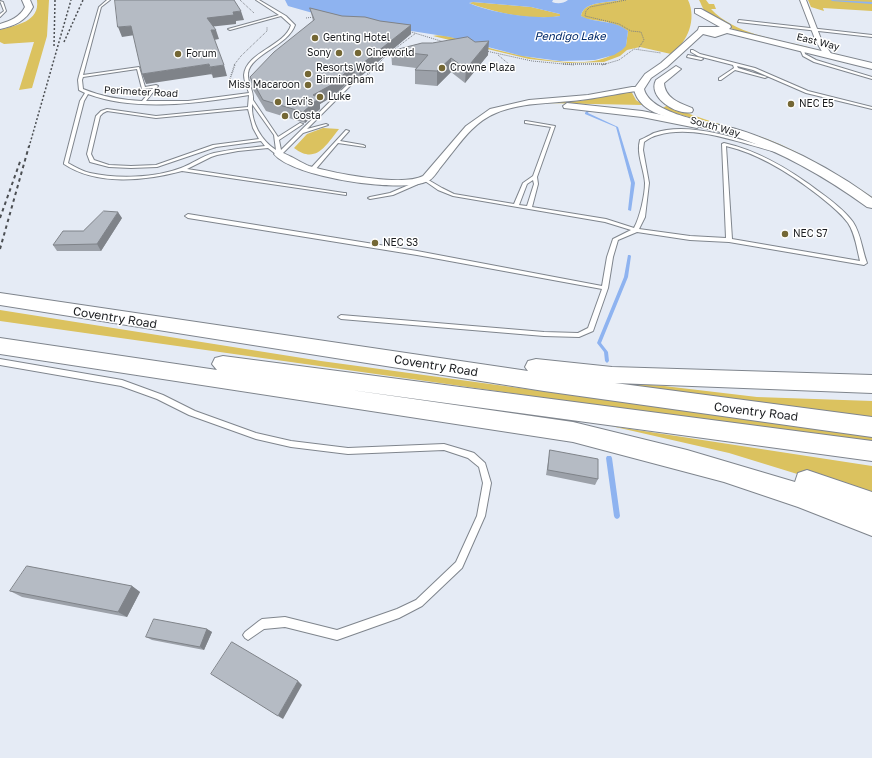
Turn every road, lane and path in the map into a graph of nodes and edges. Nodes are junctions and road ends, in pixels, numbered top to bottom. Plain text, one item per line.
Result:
1 (26, 0) edge
2 (110, 0) edge
3 (248, 0) edge
4 (257, 0) edge
5 (626, 0) edge
6 (803, 0) edge
7 (240, 1) edge
8 (0, 2) edge
9 (696, 12) junction
10 (0, 16) edge
11 (282, 16) junction
12 (317, 17) edge
13 (306, 18) dead end
14 (263, 19) junction
15 (739, 22) dead end
16 (0, 27) edge
17 (692, 28) dead end
18 (230, 29) edge
19 (703, 29) junction
20 (814, 30) junction
21 (402, 31) edge
22 (717, 31) junction
23 (416, 33) junction
24 (872, 36) edge
25 (758, 38) junction
26 (434, 43) edge
27 (638, 49) dead end
28 (802, 49) junction
29 (689, 52) junction
30 (494, 53) dead end
31 (388, 54) junction
32 (828, 55) junction
33 (398, 56) dead end
34 (706, 56) junction
35 (713, 61) junction
36 (872, 66) edge
37 (730, 67) junction
38 (736, 67) junction
39 (508, 69) dead end
40 (81, 76) junction
41 (357, 77) edge
42 (872, 78) edge
43 (363, 79) edge
44 (779, 80) junction
45 (639, 89) junction
46 (86, 93) junction
47 (231, 94) dead end
48 (251, 94) junction
49 (663, 97) junction
50 (251, 100) junction
51 (144, 102) junction
52 (566, 106) junction
53 (250, 108) junction
54 (503, 108) junction
55 (654, 108) junction
56 (872, 108) edge
57 (526, 122) dead end
58 (301, 124) edge
59 (326, 125) dead end
60 (347, 131) dead end
61 (302, 132) junction
62 (741, 135) junction
63 (278, 139) junction
64 (261, 140) junction
65 (338, 142) junction
66 (363, 146) dead end
67 (267, 147) junction
68 (279, 154) junction
69 (790, 155) junction
70 (313, 169) junction
71 (182, 170) junction
72 (535, 177) junction
73 (425, 179) junction
74 (872, 191) edge
75 (344, 194) dead end
76 (370, 198) dead end
77 (872, 204) edge
78 (516, 205) junction
79 (529, 207) junction
80 (188, 216) dead end
81 (636, 230) junction
82 (729, 240) junction
83 (605, 288) junction
84 (0, 299) edge
85 (341, 317) dead end
86 (2, 344) edge
87 (369, 356) junction
88 (345, 382) junction
89 (872, 384) edge
90 (872, 427) edge
91 (872, 452) edge
92 (872, 504) edge
93 (872, 522) edge
94 (248, 634) dead end

1 - 16 street
2 - 40 lane
3 - 7 path
4 - 11 lane
5 - 27 path
6 - 20 street
7 - 14 path
8 - 10 lane
9 - 19 street
9 - 22 street
9 - 25 street
11 - 14 lane
11 - 48 lane
12 - 13 path
14 - 18 lane
14 - 47 path
15 - 20 lane
17 - 29 street
19 - 22 street, East Way
19 - 29 street
20 - 24 lane
20 - 32 street
21 - 23 path
22 - 25 street, East Way
22 - 29 street
23 - 26 path
23 - 31 path
25 - 28 street, East Way
28 - 32 street, East Way
28 - 42 lane
29 - 34 lane
29 - 35 lane
29 - 45 street
29 - 49 street
30 - 39 path
31 - 33 path
31 - 43 path
32 - 36 street, East Way
34 - 38 lane
34 - 44 lane
35 - 37 lane
35 - 38 lane
37 - 38 lane
37 - 38 lane
38 - 44 lane
40 - 46 lane, Perimeter Road
40 - 51 lane
41 - 61 lane
44 - 56 lane
45 - 49 street, South Way
45 - 54 street
45 - 55 street, South Way
46 - 51 lane, Perimeter Road
46 - 71 lane
48 - 50 lane
48 - 51 lane, Perimeter Road
49 - 55 street
49 - 74 street, South Way
50 - 53 lane
50 - 63 lane
52 - 54 street
52 - 55 street
52 - 62 street
53 - 64 lane
53 - 64 lane
54 - 73 street
55 - 62 street, South Way
57 - 72 lane
58 - 63 lane
59 - 61 lane
60 - 65 lane
61 - 68 lane
62 - 69 street, South Way
63 - 68 lane
64 - 67 lane
65 - 66 lane
65 - 70 lane
67 - 68 lane
67 - 71 lane
68 - 70 street
69 - 77 street, South Way
69 - 81 lane
70 - 73 street
71 - 75 lane
72 - 78 lane
72 - 79 lane
73 - 76 lane
73 - 78 lane
78 - 79 lane
79 - 81 lane
80 - 83 lane
81 - 82 lane
81 - 83 lane
82 - 82 lane
83 - 85 lane
84 - 87 highway, Coventry Road
86 - 88 highway, Coventry Road
86 - 93 highway
86 - 94 lane
87 - 89 highway
87 - 90 highway, Coventry Road
88 - 91 highway, Coventry Road
88 - 92 highway

